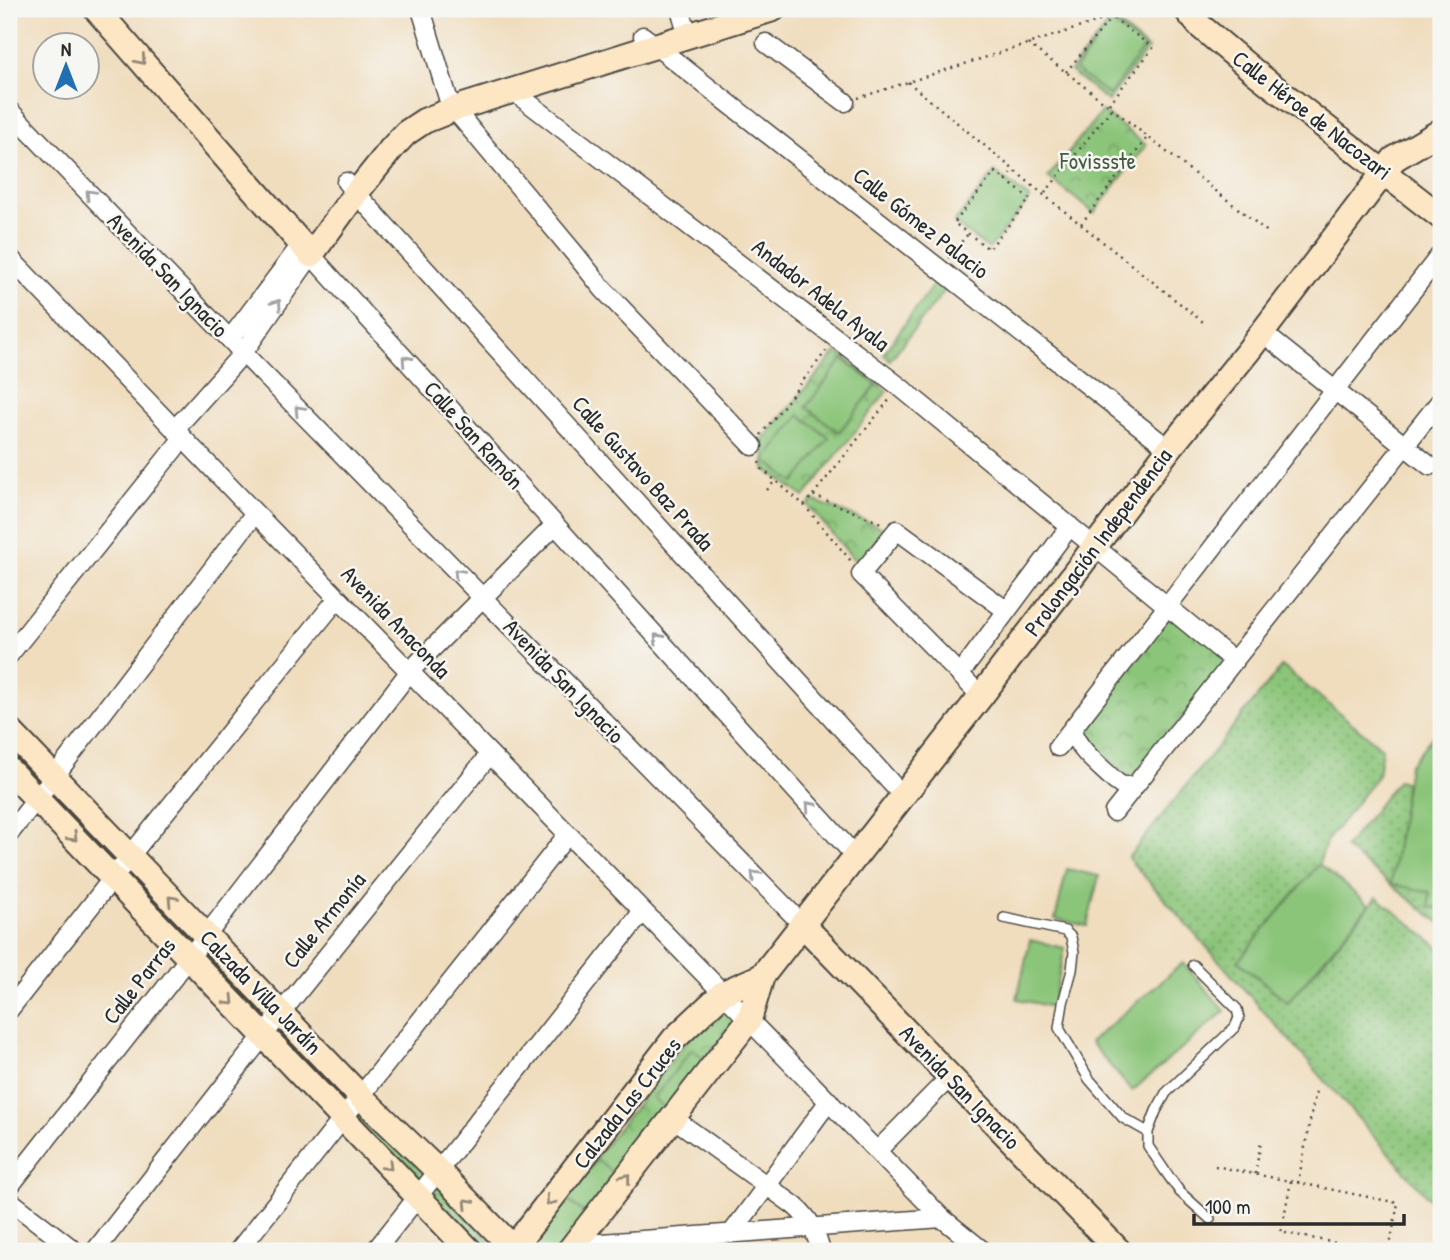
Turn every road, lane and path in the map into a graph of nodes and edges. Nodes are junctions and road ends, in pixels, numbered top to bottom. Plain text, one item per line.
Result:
1 (96, 9) edge
2 (421, 9) edge
3 (731, 9) edge
4 (773, 9) edge
5 (1186, 9) edge
6 (1208, 9) edge
7 (1112, 17) junction
8 (684, 23) edge
9 (1129, 26) dead end
10 (1131, 32) junction
11 (649, 41) junction
12 (766, 43) dead end
13 (1028, 44) junction
14 (1066, 72) junction
15 (908, 82) junction
16 (513, 91) junction
17 (845, 102) joint
18 (451, 104) junction
19 (1110, 106) junction
20 (9, 110) edge
21 (1441, 131) edge
22 (1148, 136) junction
23 (1389, 166) junction
24 (1014, 170) junction
25 (1006, 180) junction
26 (351, 188) junction
27 (1044, 195) junction
28 (1441, 196) edge
29 (1441, 217) edge
30 (1081, 224) junction
31 (1269, 233) dead end
32 (969, 234) junction
33 (306, 250) junction
34 (1441, 254) edge
35 (9, 257) edge
36 (939, 269) junction
37 (1203, 322) dead end
38 (1263, 332) junction
39 (837, 337) junction
40 (230, 339) junction
41 (243, 353) junction
42 (900, 387) junction
43 (1335, 390) junction
44 (1441, 400) edge
45 (179, 433) junction
46 (1405, 445) junction
47 (753, 446) junction
48 (1169, 449) junction
49 (1430, 466) dead end
50 (775, 481) junction
51 (767, 490) dead end
52 (813, 495) junction
53 (804, 505) junction
54 (255, 513) junction
55 (555, 525) junction
56 (1070, 526) junction
57 (897, 530) junction
58 (1094, 546) junction
59 (861, 573) junction
60 (482, 597) junction
61 (338, 598) junction
62 (1168, 606) junction
63 (1007, 611) junction
64 (9, 655) edge
65 (1234, 661) junction
66 (410, 671) junction
67 (960, 674) junction
68 (981, 696) junction
69 (9, 730) edge
70 (1072, 730) junction
71 (1058, 747) dead end
72 (491, 754) junction
73 (9, 770) edge
74 (54, 777) junction
75 (1134, 786) junction
76 (903, 796) junction
77 (36, 799) junction
78 (1114, 812) dead end
79 (9, 834) edge
80 (568, 834) junction
81 (130, 856) junction
82 (856, 857) junction
83 (112, 878) junction
84 (643, 911) junction
85 (1004, 918) dead end
86 (802, 924) junction
87 (206, 935) junction
88 (189, 958) junction
89 (1193, 965) dead end
90 (762, 976) junction
91 (723, 993) junction
92 (9, 1010) edge
93 (281, 1013) junction
94 (749, 1020) junction
95 (263, 1036) junction
96 (950, 1077) junction
97 (1316, 1090) dead end
98 (360, 1096) junction
99 (829, 1101) junction
100 (342, 1118) junction
101 (673, 1118) junction
102 (1148, 1132) junction
103 (1261, 1142) dead end
104 (877, 1151) junction
105 (1215, 1166) dead end
106 (438, 1171) junction
107 (1255, 1174) junction
108 (1291, 1181) junction
109 (1298, 1183) junction
110 (766, 1185) junction
111 (9, 1187) edge
112 (418, 1197) junction
113 (9, 1200) edge
114 (942, 1218) junction
115 (1210, 1219) dead end
116 (814, 1228) junction
117 (731, 1234) junction
118 (709, 1243) edge
119 (571, 1248) edge
120 (514, 1250) edge
121 (75, 1251) edge
122 (95, 1251) edge
123 (238, 1251) edge
124 (375, 1251) edge
125 (470, 1251) edge
126 (821, 1251) edge
127 (983, 1251) edge
128 (1119, 1251) edge
129 (1376, 1251) edge
130 (1388, 1251) edge

1 -> 33 street, Calle San Ramón
2 - 18 street
3 - 8 street
4 - 8 street
5 - 23 street, Calle Héroe de Nacozari
6 - 23 street, Calle Héroe de Nacozari
7 - 10 path
7 - 13 path
7 - 14 path
8 - 11 street
9 - 10 path
10 - 19 path
11 - 16 street
11 - 18 street
11 - 36 street, Calle Gómez Palacio
12 - 17 street
13 - 14 path
13 - 15 path
14 - 19 path
15 - 17 path
15 - 24 path
16 - 18 street
16 - 39 street, Andador Adela Ayala
18 - 26 street
18 - 47 street
19 - 22 path
19 - 27 path
40 -> 20 street, Avenida San Ignacio
21 - 23 street
22 - 30 path
22 - 31 path
23 - 28 street, Calle Héroe de Nacozari
23 - 29 street, Calle Héroe de Nacozari
23 - 38 street, Prolongación Independencia
24 - 25 path
24 - 27 path
25 - 32 path
25 - 32 path
26 - 33 street
26 - 76 street, Calle Gustavo Baz Prada
27 - 30 path
30 - 37 path
32 - 36 path
33 - 40 street
41 -> 33 street
55 -> 33 street, Calle San Ramón
34 - 43 street
35 - 45 street, Avenida Anaconda
36 - 48 street, Calle Gómez Palacio
38 - 43 street
38 - 48 street, Prolongación Independencia
39 - 42 street, Andador Adela Ayala
39 - 47 path
40 - 41 street, Avenida San Ignacio
41 - 45 street
60 -> 41 street, Avenida San Ignacio
42 - 52 path
42 - 56 street, Andador Adela Ayala
43 - 46 street
43 - 62 street
44 - 46 street
45 - 54 street, Avenida Anaconda
45 - 64 street
46 - 49 street
46 - 65 street
47 - 50 path
48 - 58 street, Prolongación Independencia
50 - 51 path
50 - 53 path
52 - 53 path
52 - 57 path
53 - 59 path
54 - 61 street, Avenida Anaconda
54 - 74 street
55 - 60 street, Calle Parras
82 -> 55 street, Calle San Ramón
56 - 58 street, Andador Adela Ayala
56 - 63 street
57 - 59 street
57 - 63 street
58 - 62 street, Andador Adela Ayala
58 - 68 street, Prolongación Independencia
59 - 67 street
60 - 66 street, Calle Parras
86 -> 60 street, Avenida San Ignacio
61 - 66 street, Avenida Anaconda
61 - 81 street
62 - 65 street, Andador Adela Ayala
62 - 70 street
63 - 67 street
65 - 75 street
66 - 72 street, Avenida Anaconda
66 - 87 street, Calle Parras
67 - 68 street
68 - 76 street, Prolongación Independencia
69 - 74 street, Calzada Villa Jardín
70 - 71 street
70 - 75 street
72 - 80 street, Avenida Anaconda
72 - 93 street, Calle Armonía
73 - 77 street, Calzada Villa Jardín
74 - 77 street
74 - 81 street, Calzada Villa Jardín
75 - 78 street
76 - 82 street, Prolongación Independencia
77 - 79 street
77 -> 83 street, Calzada Villa Jardín
80 - 84 street, Avenida Anaconda
80 - 98 street
81 - 83 street
87 -> 81 street, Calzada Villa Jardín
82 - 86 street, Prolongación Independencia
83 - 88 street, Calzada Villa Jardín
83 - 92 street
84 - 91 street, Avenida Anaconda
84 - 106 street
85 - 102 lane
86 - 90 street, Calzada Las Cruces
86 - 96 street, Avenida San Ignacio
87 - 88 street, Calle Parras
87 - 93 street, Calzada Villa Jardín
88 -> 95 street, Calzada Villa Jardín
88 - 111 street, Calle Parras
89 - 102 lane
90 - 91 street, Calzada Las Cruces
90 - 94 street, Calzada Las Cruces
91 - 94 street, Avenida Anaconda
91 -> 120 street, Calzada Las Cruces
93 - 95 street, Calle Armonía
93 - 98 street, Calzada Villa Jardín
94 - 99 street, Avenida Anaconda
94 - 101 street, Calzada Las Cruces
95 - 100 street, Calzada Villa Jardín
95 - 122 street, Calle Armonía
96 - 104 street
96 - 128 street, Avenida San Ignacio
97 - 109 path
98 - 100 street
98 - 106 street, Calzada Villa Jardín
99 - 104 street, Avenida Anaconda
99 - 110 street
100 -> 112 street, Calzada Villa Jardín
100 - 123 street
101 - 110 street
119 -> 101 street, Calzada Las Cruces
102 - 115 lane
103 - 107 path
104 - 114 street, Avenida Anaconda
105 - 107 path
106 - 112 street
120 -> 106 street, Calzada Villa Jardín
107 - 108 path
108 - 109 path
108 - 129 path
109 - 130 path
110 - 116 street
110 - 117 street
112 - 124 street
112 - 125 street, Calzada Villa Jardín
113 - 121 street
114 - 116 street
114 - 127 street, Avenida Anaconda
116 - 117 street
116 - 126 street
117 - 118 street
118 - 119 street

